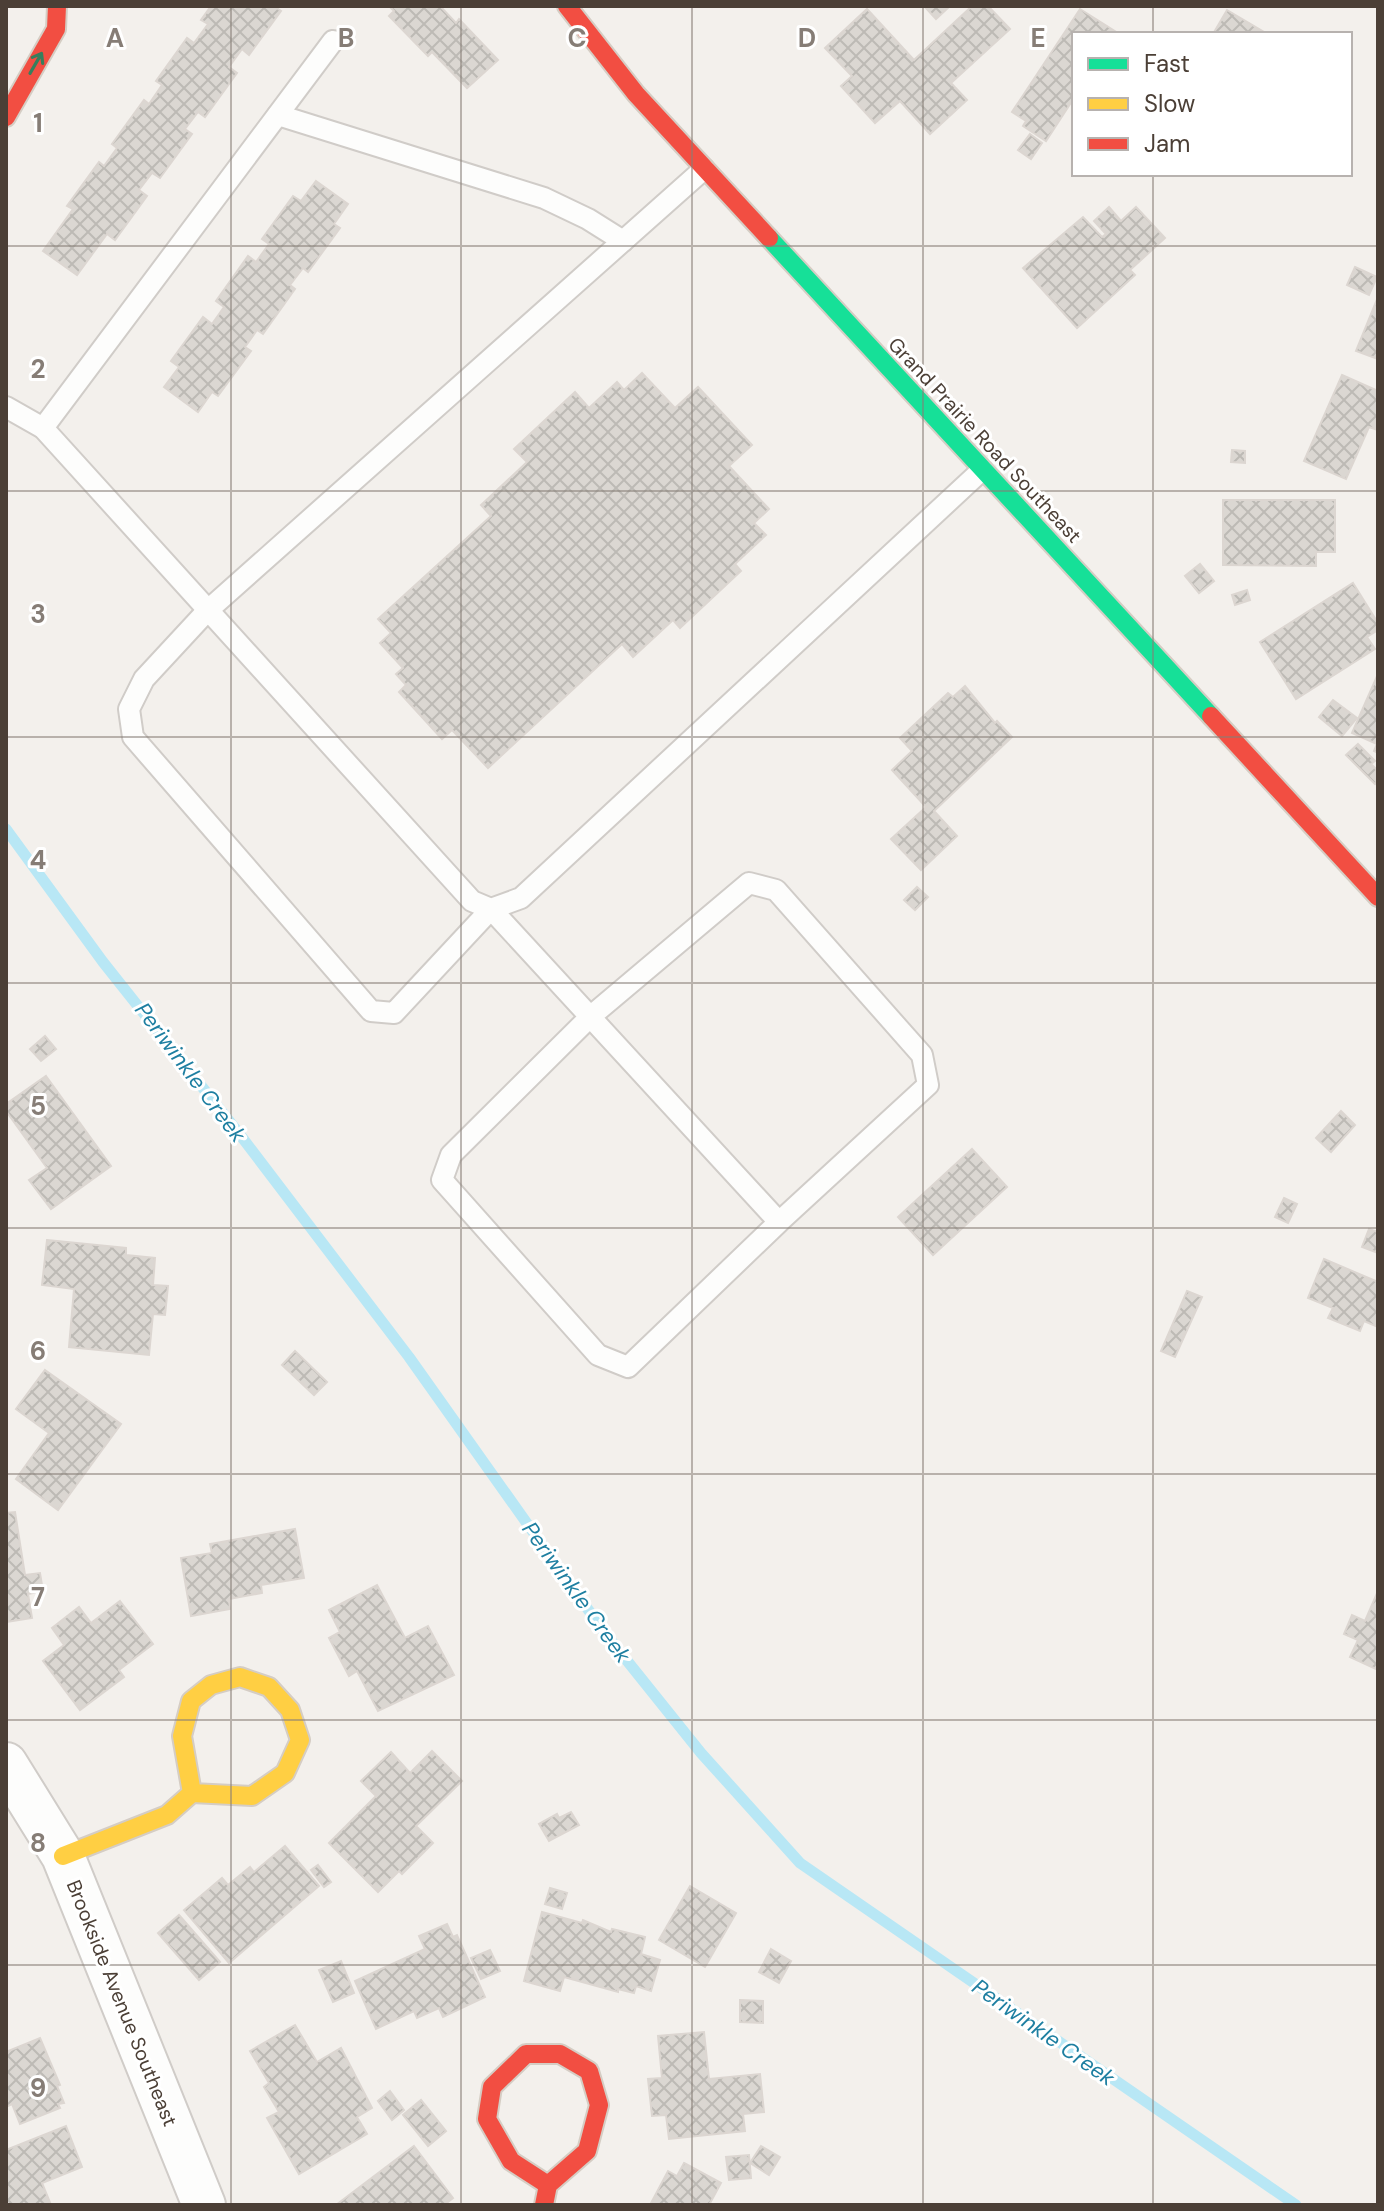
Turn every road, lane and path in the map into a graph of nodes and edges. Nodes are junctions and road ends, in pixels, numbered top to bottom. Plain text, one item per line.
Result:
1 (57, 6) edge
2 (567, 6) edge
3 (333, 41) dead end
4 (278, 115) junction
5 (6, 117) edge
6 (704, 169) junction
7 (623, 241) junction
8 (6, 407) edge
9 (43, 428) junction
10 (982, 470) junction
11 (207, 611) junction
12 (1378, 897) edge
13 (491, 909) junction
14 (590, 1017) junction
15 (779, 1222) junction
16 (6, 1764) edge
17 (192, 1793) junction
18 (63, 1856) junction
19 (548, 2185) junction
20 (204, 2205) edge
21 (544, 2205) edge

5 -> 1 main road
2 - 6 main road, Grand Prairie Road Southeast
3 - 4 lane
4 - 7 lane
4 - 9 lane
6 - 7 lane
6 - 10 main road, Grand Prairie Road Southeast
7 - 11 lane
8 - 9 lane
9 - 11 lane
10 - 12 main road, Grand Prairie Road Southeast
10 - 13 lane
11 - 13 lane
11 - 13 lane
13 - 14 lane
14 - 15 lane
14 - 15 lane
14 - 15 lane
16 - 18 street, Brookside Avenue Southeast
17 - 17 main road
17 - 18 main road
18 - 20 street, Brookside Avenue Southeast
19 - 19 main road
19 - 21 main road

